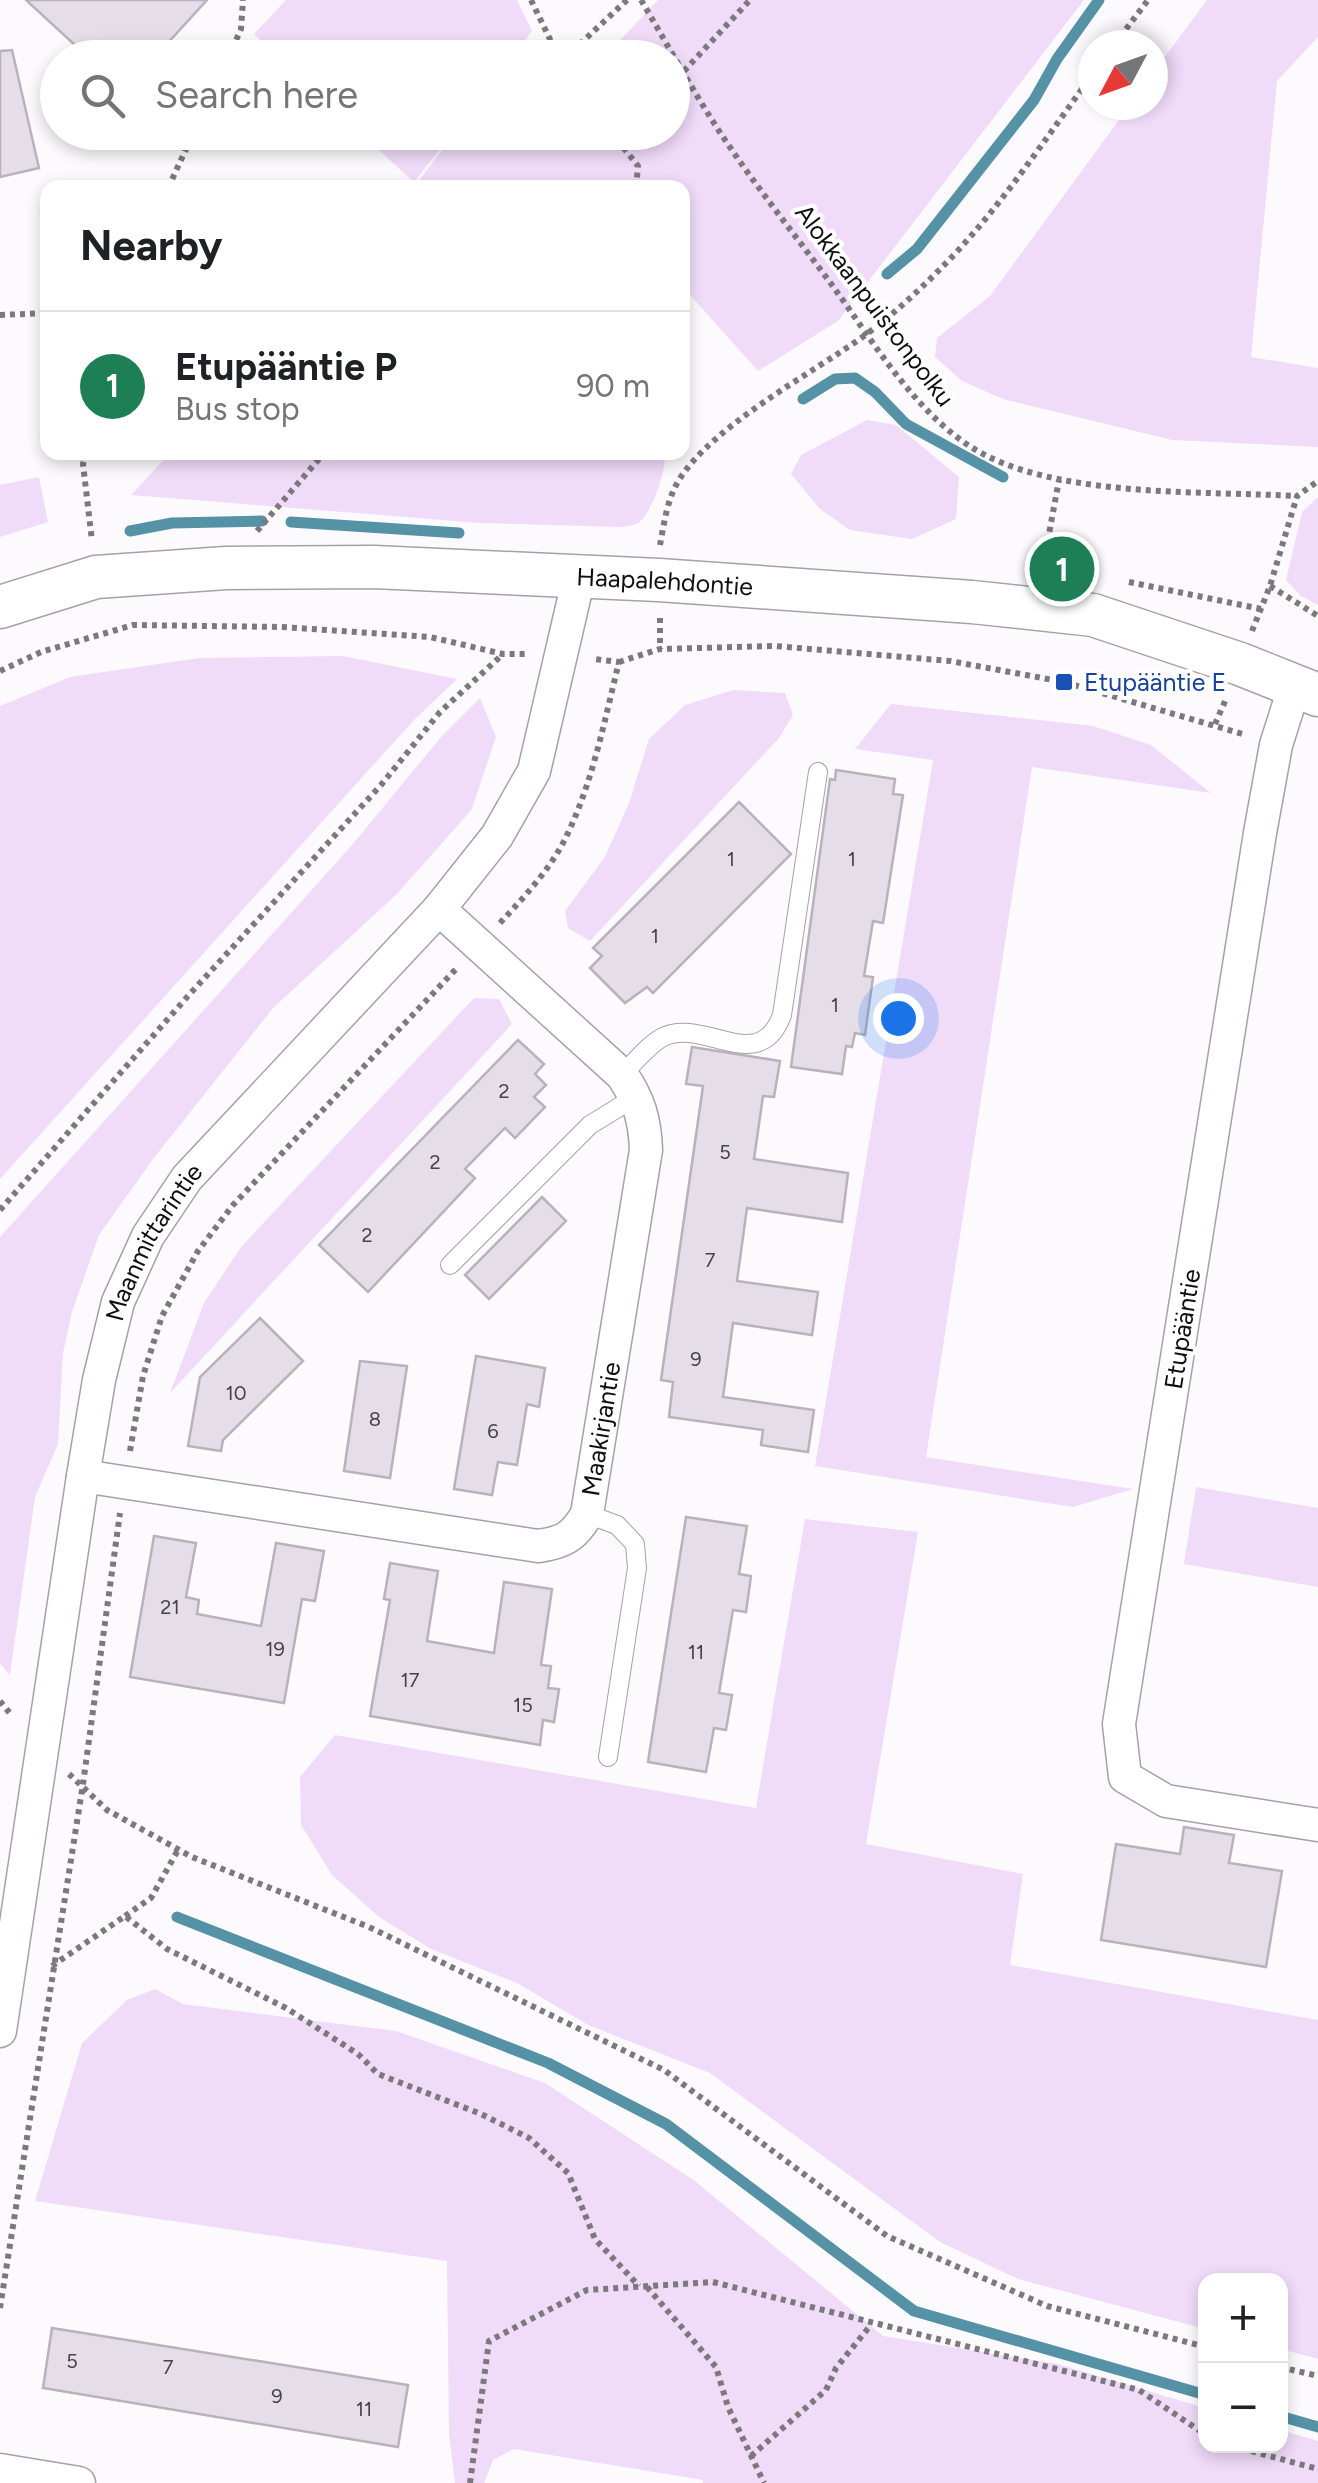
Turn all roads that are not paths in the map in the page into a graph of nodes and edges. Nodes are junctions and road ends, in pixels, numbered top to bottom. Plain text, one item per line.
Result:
1 (579, 577) junction
2 (0, 607) edge
3 (1306, 690) edge
4 (818, 772) dead end
5 (439, 909) junction
6 (629, 1086) junction
7 (450, 1265) dead end
8 (83, 1476) junction
9 (587, 1514) junction
10 (608, 1757) dead end
11 (1318, 1825) edge
12 (0, 2030) edge
13 (0, 2470) edge
14 (79, 2483) edge

1 - 2 street, Haapalehdontie
1 - 3 street, Haapalehdontie
1 - 5 street, Maanmittarintie
3 - 11 street, Etupääntie
4 - 6 lane
5 - 6 street
5 - 8 street, Maanmittarintie
6 - 7 lane
6 - 9 street, Maakirjantie
8 - 9 street, Maakirjantie
8 - 12 street, Maanmittarintie
9 - 10 lane
13 - 14 street

